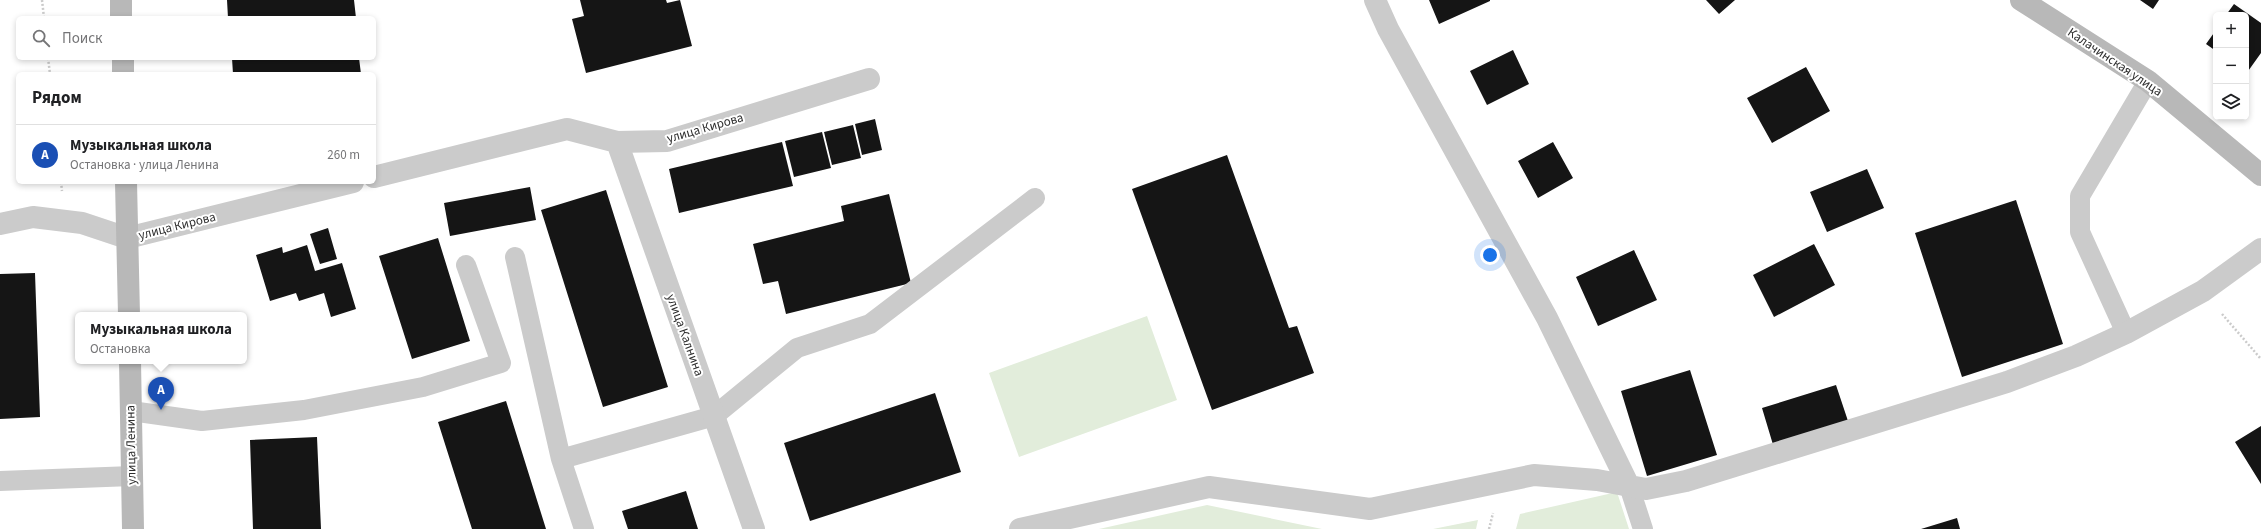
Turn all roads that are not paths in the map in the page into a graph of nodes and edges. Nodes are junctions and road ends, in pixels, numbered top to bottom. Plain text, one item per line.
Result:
1 (121, 0) edge
2 (1375, 0) edge
3 (2021, 0) edge
4 (122, 16) edge
5 (122, 60) edge
6 (123, 72) edge
7 (869, 79) dead end
8 (2148, 81) junction
9 (617, 142) junction
10 (2261, 175) edge
11 (376, 177) edge
12 (126, 184) edge
13 (345, 184) edge
14 (1035, 198) dead end
15 (0, 224) edge
16 (127, 238) junction
17 (2261, 249) edge
18 (515, 257) dead end
19 (466, 265) dead end
20 (129, 312) edge
21 (2126, 333) junction
22 (130, 364) edge
23 (131, 411) junction
24 (714, 416) junction
25 (561, 459) junction
26 (132, 476) junction
27 (0, 481) edge
28 (1629, 486) junction
29 (133, 529) edge
30 (584, 529) edge
31 (754, 529) edge
32 (1020, 529) edge
33 (1643, 529) edge

1 - 4 main road
2 - 28 street
3 - 8 main road, Калачинская улица
5 - 6 main road
7 - 9 street, улица Кирова
8 - 10 main road, Калачинская улица
8 - 21 lane
9 - 11 street, улица Кирова
9 - 24 street, улица Калнина
12 - 16 main road
13 - 16 street, улица Кирова
14 - 24 lane
15 - 16 street, улица Кирова
16 - 20 main road
17 - 21 street
18 - 25 lane
19 - 23 lane
21 - 28 street
22 - 23 main road, улица Ленина
23 - 26 main road, улица Ленина
24 - 25 lane
24 - 31 street, улица Калнина
25 - 30 lane
26 - 27 lane
26 - 29 main road, улица Ленина
28 - 32 street
28 - 33 lane

